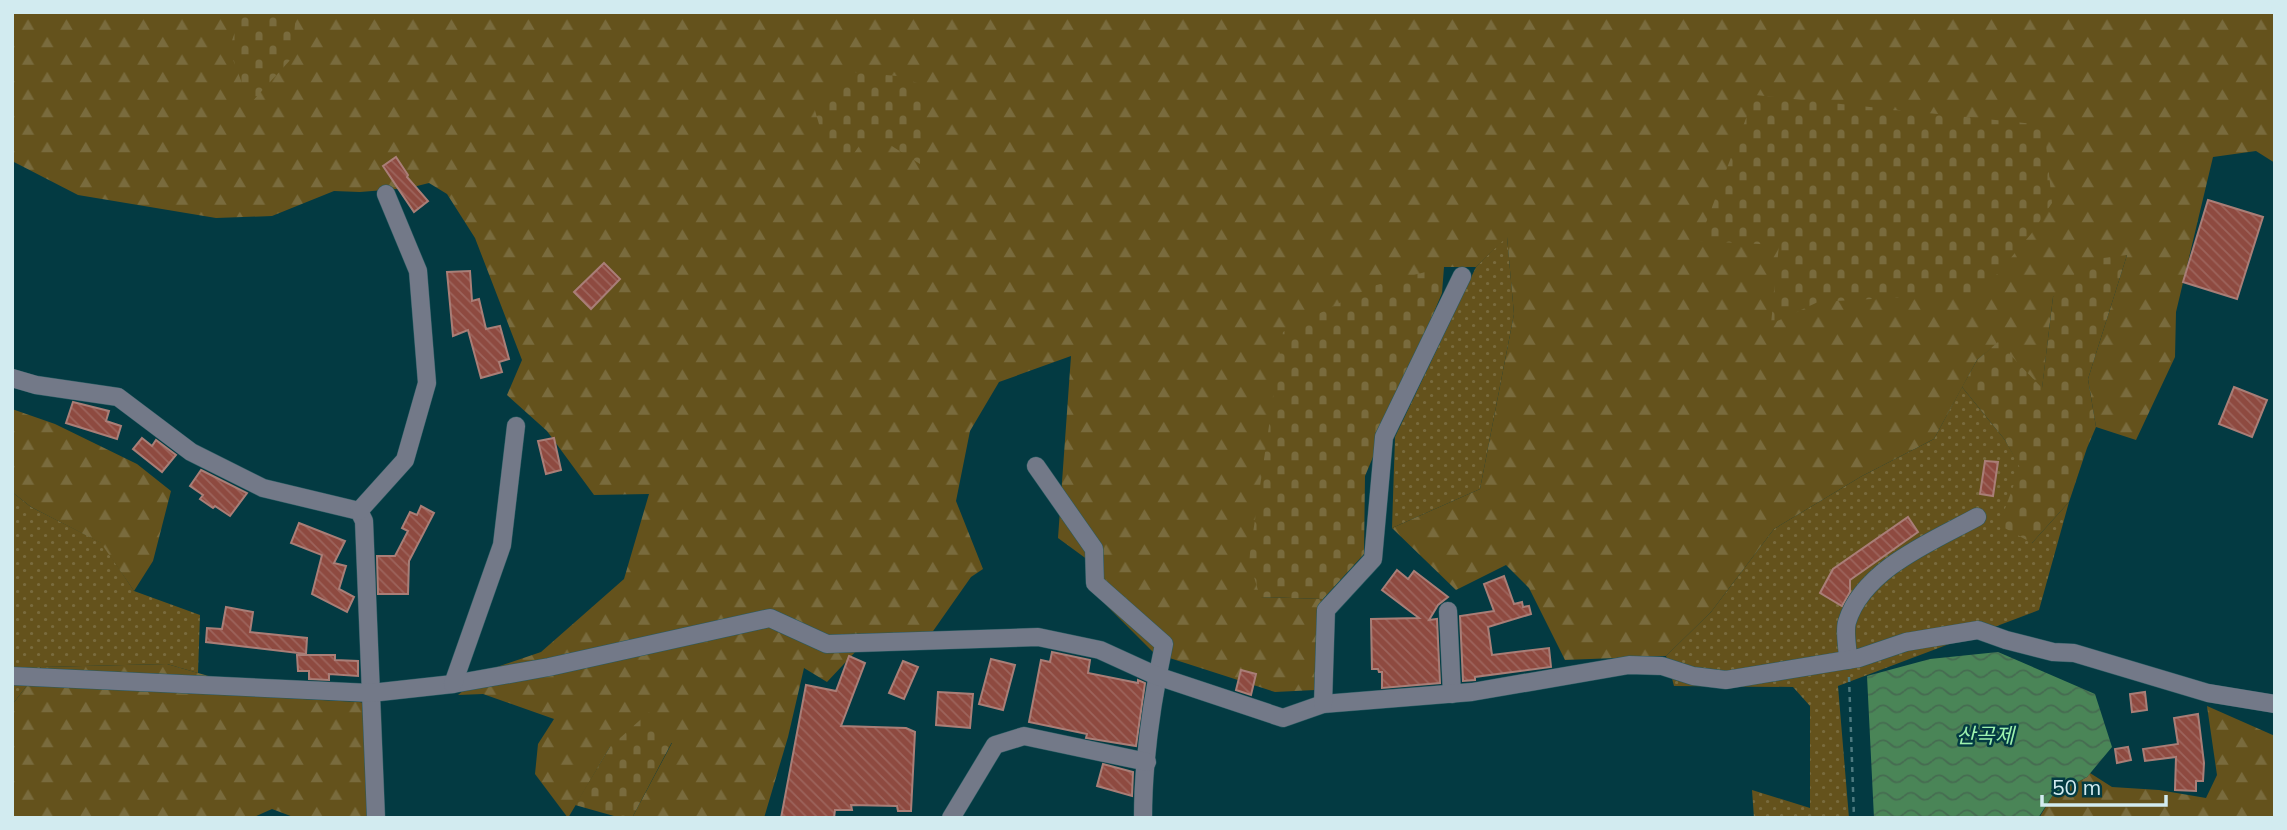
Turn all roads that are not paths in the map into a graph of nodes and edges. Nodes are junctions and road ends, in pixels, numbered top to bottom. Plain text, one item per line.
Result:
1 (386, 194) dead end
2 (1462, 276) dead end
3 (12, 378) edge
4 (516, 426) dead end
5 (1036, 466) dead end
6 (359, 511) junction
7 (1977, 517) dead end
8 (1448, 611) dead end
9 (1848, 660) junction
10 (12, 676) edge
11 (1157, 676) junction
12 (453, 684) junction
13 (371, 693) junction
14 (1452, 694) junction
15 (1323, 704) junction
16 (2275, 704) edge
17 (1147, 762) junction
18 (376, 818) edge
19 (951, 818) edge
20 (1143, 818) edge

1 - 6 street
2 - 15 street
3 - 6 street
4 - 12 street
5 - 11 street
6 - 13 street
7 - 9 street
8 - 14 street
9 - 14 street
9 - 16 street
10 - 13 street
11 - 12 street
11 - 15 street
11 - 17 street
12 - 13 street
13 - 18 street
14 - 15 street
17 - 19 street
17 - 20 street

